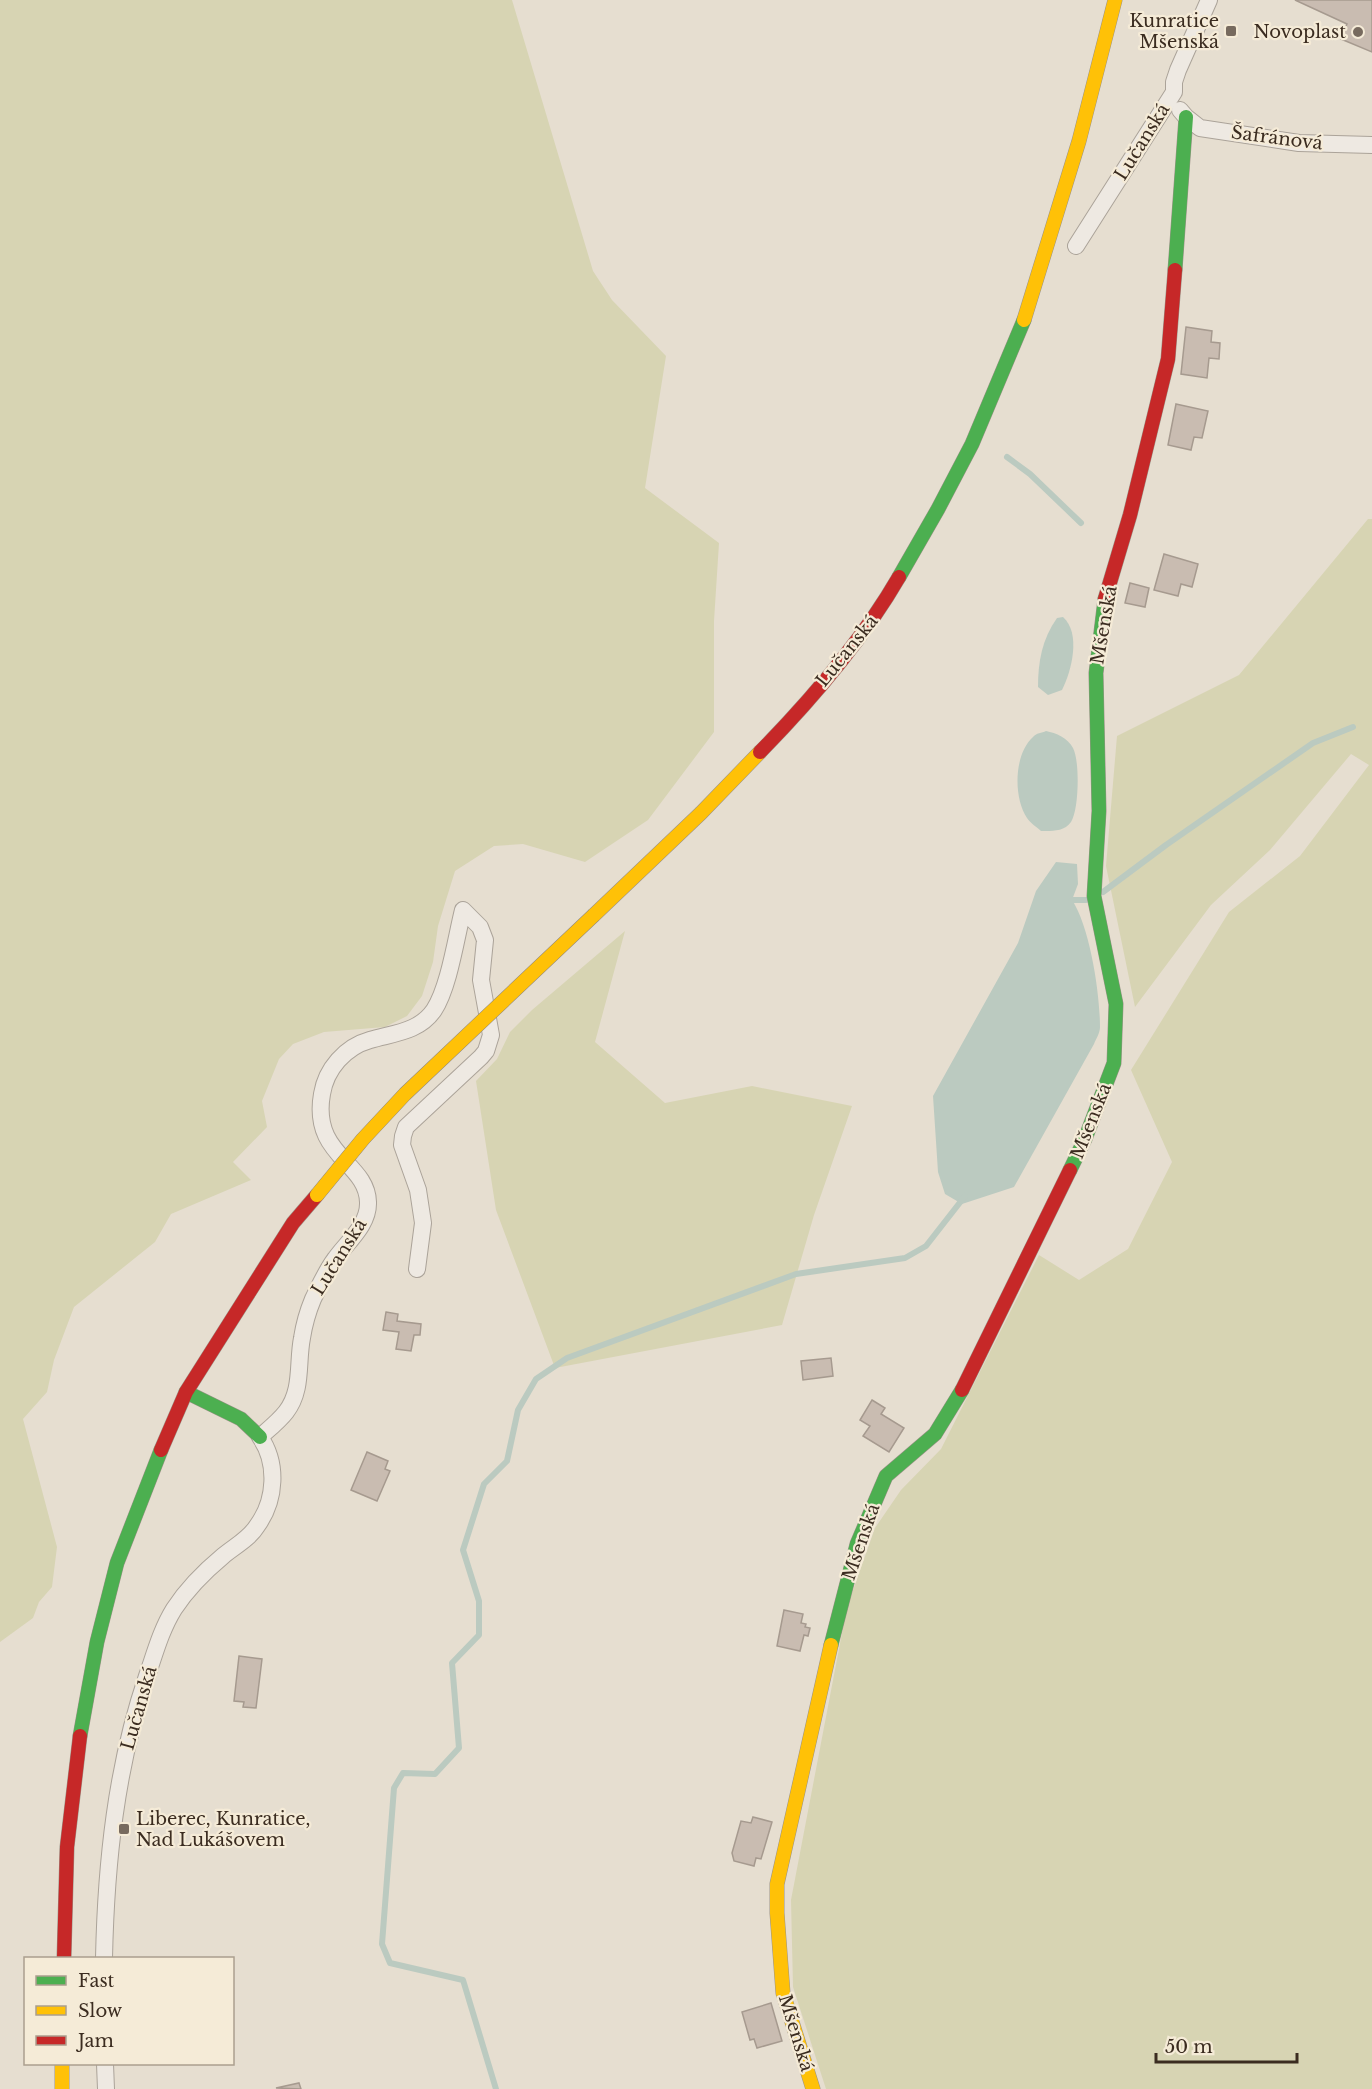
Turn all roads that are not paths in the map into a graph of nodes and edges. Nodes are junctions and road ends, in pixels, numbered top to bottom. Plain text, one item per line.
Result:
1 (1115, 0) edge
2 (1209, 0) edge
3 (1174, 92) junction
4 (1186, 117) junction
5 (1372, 145) edge
6 (1076, 246) dead end
7 (417, 1269) dead end
8 (186, 1392) junction
9 (260, 1437) junction
10 (64, 1957) edge
11 (104, 1957) edge
12 (62, 2065) edge
13 (105, 2065) edge
14 (62, 2089) edge
15 (106, 2089) edge
16 (813, 2089) edge

1 - 8 main road, Lučanská, bridge
2 - 3 street, Lučanská
3 - 4 street, Mšenská
3 - 6 street, Lučanská
4 - 5 street, Šafránová
4 - 16 main road, Mšenská
7 - 9 street, Lučanská
8 - 9 main road
8 - 10 main road, Lučanská
9 - 11 street, Lučanská
12 - 14 main road
13 - 15 street

